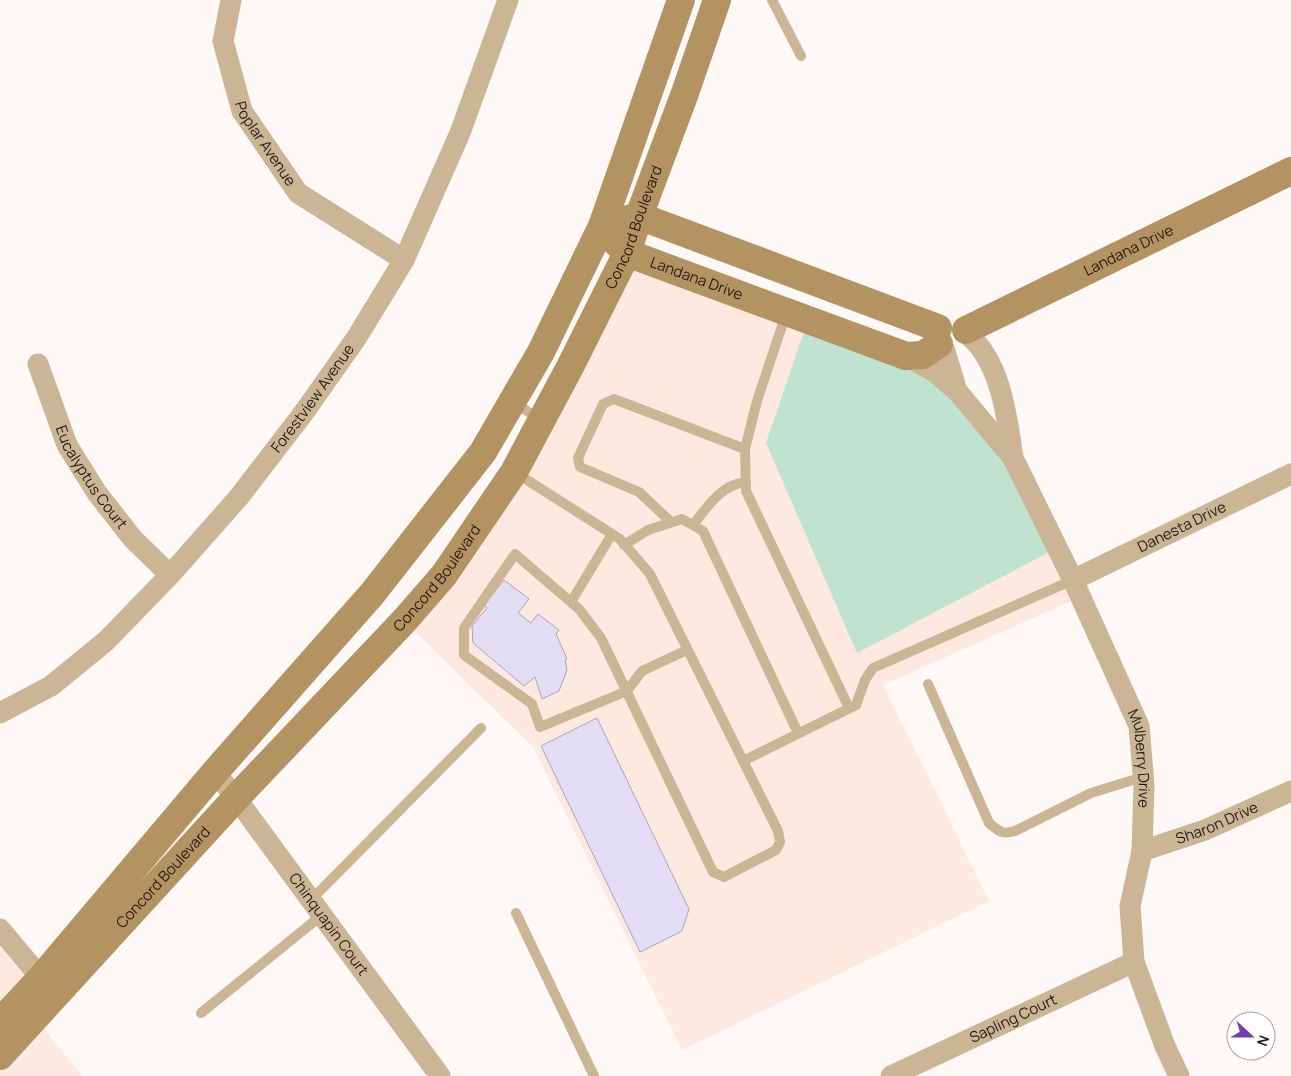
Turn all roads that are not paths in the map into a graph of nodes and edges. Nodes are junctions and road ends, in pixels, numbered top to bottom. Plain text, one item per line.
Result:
1 (231, 0) edge
2 (508, 0) edge
3 (681, 0) edge
4 (717, 0) edge
5 (772, 0) edge
6 (801, 56) dead end
7 (1291, 171) edge
8 (639, 216) junction
9 (602, 226) junction
10 (627, 254) junction
11 (404, 260) junction
12 (787, 312) junction
13 (966, 332) junction
14 (941, 340) junction
15 (906, 356) junction
16 (38, 364) dead end
17 (957, 391) junction
18 (512, 402) junction
19 (542, 420) junction
20 (745, 449) junction
21 (1012, 458) junction
22 (514, 472) junction
23 (1291, 474) edge
24 (745, 482) junction
25 (671, 522) junction
26 (694, 525) junction
27 (612, 534) junction
28 (624, 544) junction
29 (170, 575) junction
30 (1073, 580) junction
31 (571, 602) junction
32 (687, 650) junction
33 (928, 684) dead end
34 (627, 691) junction
35 (849, 708) junction
36 (0, 713) edge
37 (481, 728) dead end
38 (798, 734) junction
39 (743, 761) junction
40 (216, 772) junction
41 (1143, 777) junction
42 (1291, 791) edge
43 (236, 798) junction
44 (1142, 851) junction
45 (317, 907) junction
46 (516, 913) dead end
47 (0, 929) edge
48 (1134, 962) junction
49 (51, 984) junction
50 (200, 1013) dead end
51 (0, 1022) edge
52 (0, 1056) edge
53 (440, 1076) edge
54 (594, 1076) edge
55 (892, 1076) edge
56 (1179, 1076) edge

1 - 11 street, Poplar Avenue
2 - 11 street, Forestview Avenue
3 - 9 street, Concord Boulevard
4 - 8 street, Concord Boulevard
5 - 6 lane
7 - 13 street, Landana Drive
8 - 9 street
8 - 10 street, Concord Boulevard
8 - 14 street
9 - 10 street, Landana Drive
9 - 18 street, Concord Boulevard
10 - 12 street, Landana Drive
10 - 19 street, Concord Boulevard
11 - 29 street, Forestview Avenue
12 - 15 street, Landana Drive
12 - 20 lane
13 - 14 street, Landana Drive
13 - 21 street, Mulberry Drive
14 - 15 street
14 - 17 street, Mulberry Drive
15 - 17 street, Mulberry Drive
16 - 29 street, Eucalyptus Court
17 - 21 street, Mulberry Drive
18 - 19 lane
18 - 40 street, Concord Boulevard
19 - 22 street, Concord Boulevard
20 - 24 lane
20 - 25 lane
21 - 30 street, Mulberry Drive
22 - 27 lane
22 - 43 street, Concord Boulevard
23 - 30 street, Danesta Drive
24 - 26 lane
24 - 35 lane
25 - 26 lane
25 - 28 lane
26 - 38 lane
27 - 28 lane
27 - 31 lane
28 - 32 lane
29 - 36 street, Forestview Avenue
30 - 35 lane
30 - 41 street, Mulberry Drive
31 - 34 lane
31 - 34 lane
32 - 34 lane
32 - 39 lane
33 - 41 lane
34 - 39 lane
35 - 38 lane
37 - 45 lane
38 - 39 lane
40 - 43 street, Chinquapin Court
40 - 49 street, Concord Boulevard
41 - 44 street, Mulberry Drive
42 - 44 street, Sharon Drive
43 - 45 street, Chinquapin Court
43 - 49 street, Concord Boulevard
44 - 48 street, Mulberry Drive
45 - 50 lane
45 - 53 street, Chinquapin Court
46 - 54 lane
47 - 49 street
48 - 55 street, Sapling Court
48 - 56 street, Mulberry Drive
49 - 51 street, Concord Boulevard
49 - 52 street, Concord Boulevard

